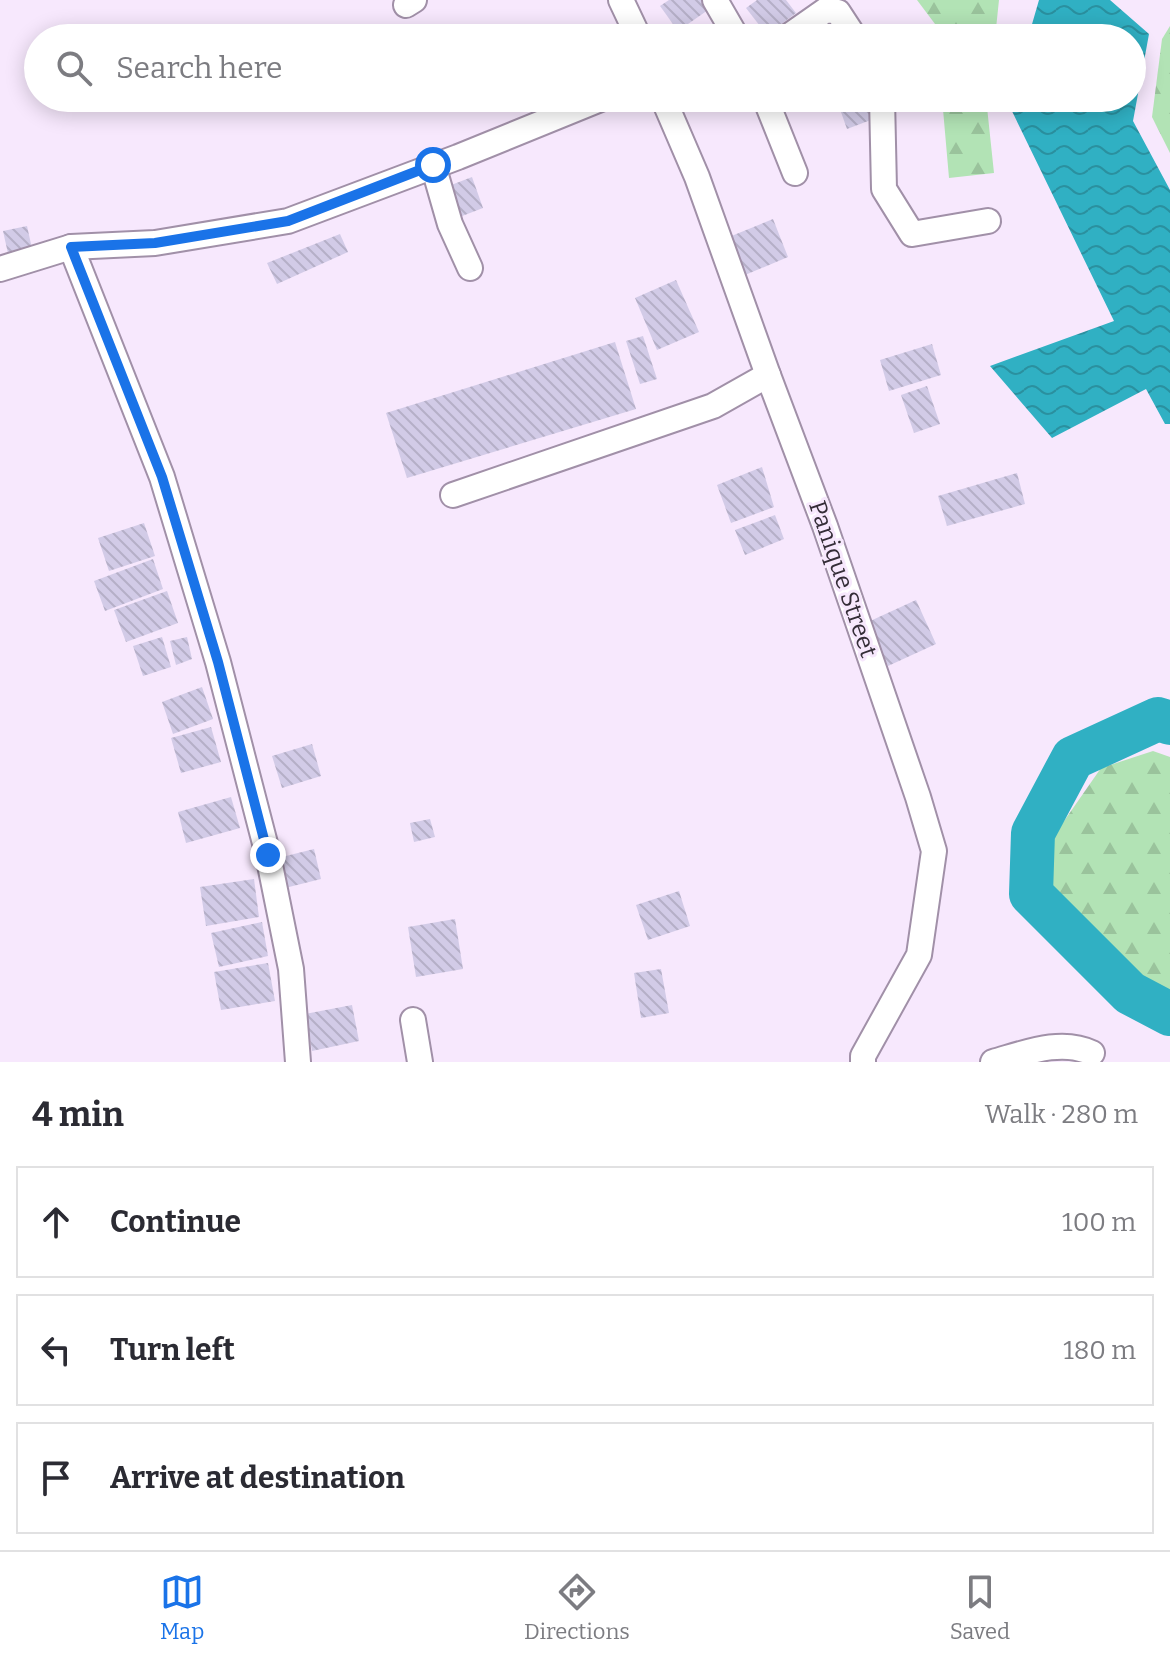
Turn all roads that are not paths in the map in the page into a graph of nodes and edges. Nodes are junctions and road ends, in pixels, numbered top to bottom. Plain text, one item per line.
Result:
1 (621, 0) edge
2 (715, 0) edge
3 (632, 24) edge
4 (729, 24) edge
5 (806, 24) edge
6 (846, 24) edge
7 (569, 112) edge
8 (669, 112) edge
9 (771, 112) edge
10 (882, 112) edge
11 (433, 165) junction
12 (795, 173) dead end
13 (988, 221) dead end
14 (71, 247) junction
15 (470, 268) dead end
16 (0, 269) edge
17 (768, 375) junction
18 (453, 495) dead end
19 (413, 1020) dead end
20 (1092, 1053) dead end
21 (298, 1062) edge
22 (420, 1062) edge
23 (863, 1062) edge
24 (993, 1062) edge

1 - 3 street
2 - 4 street
5 - 6 street
7 - 11 street
8 - 17 street, Panique Street
9 - 12 street
10 - 13 street
11 - 14 street
11 - 15 street
14 - 16 street
14 - 21 street
17 - 18 street
17 - 23 street, Panique Street
19 - 22 street
20 - 24 street

